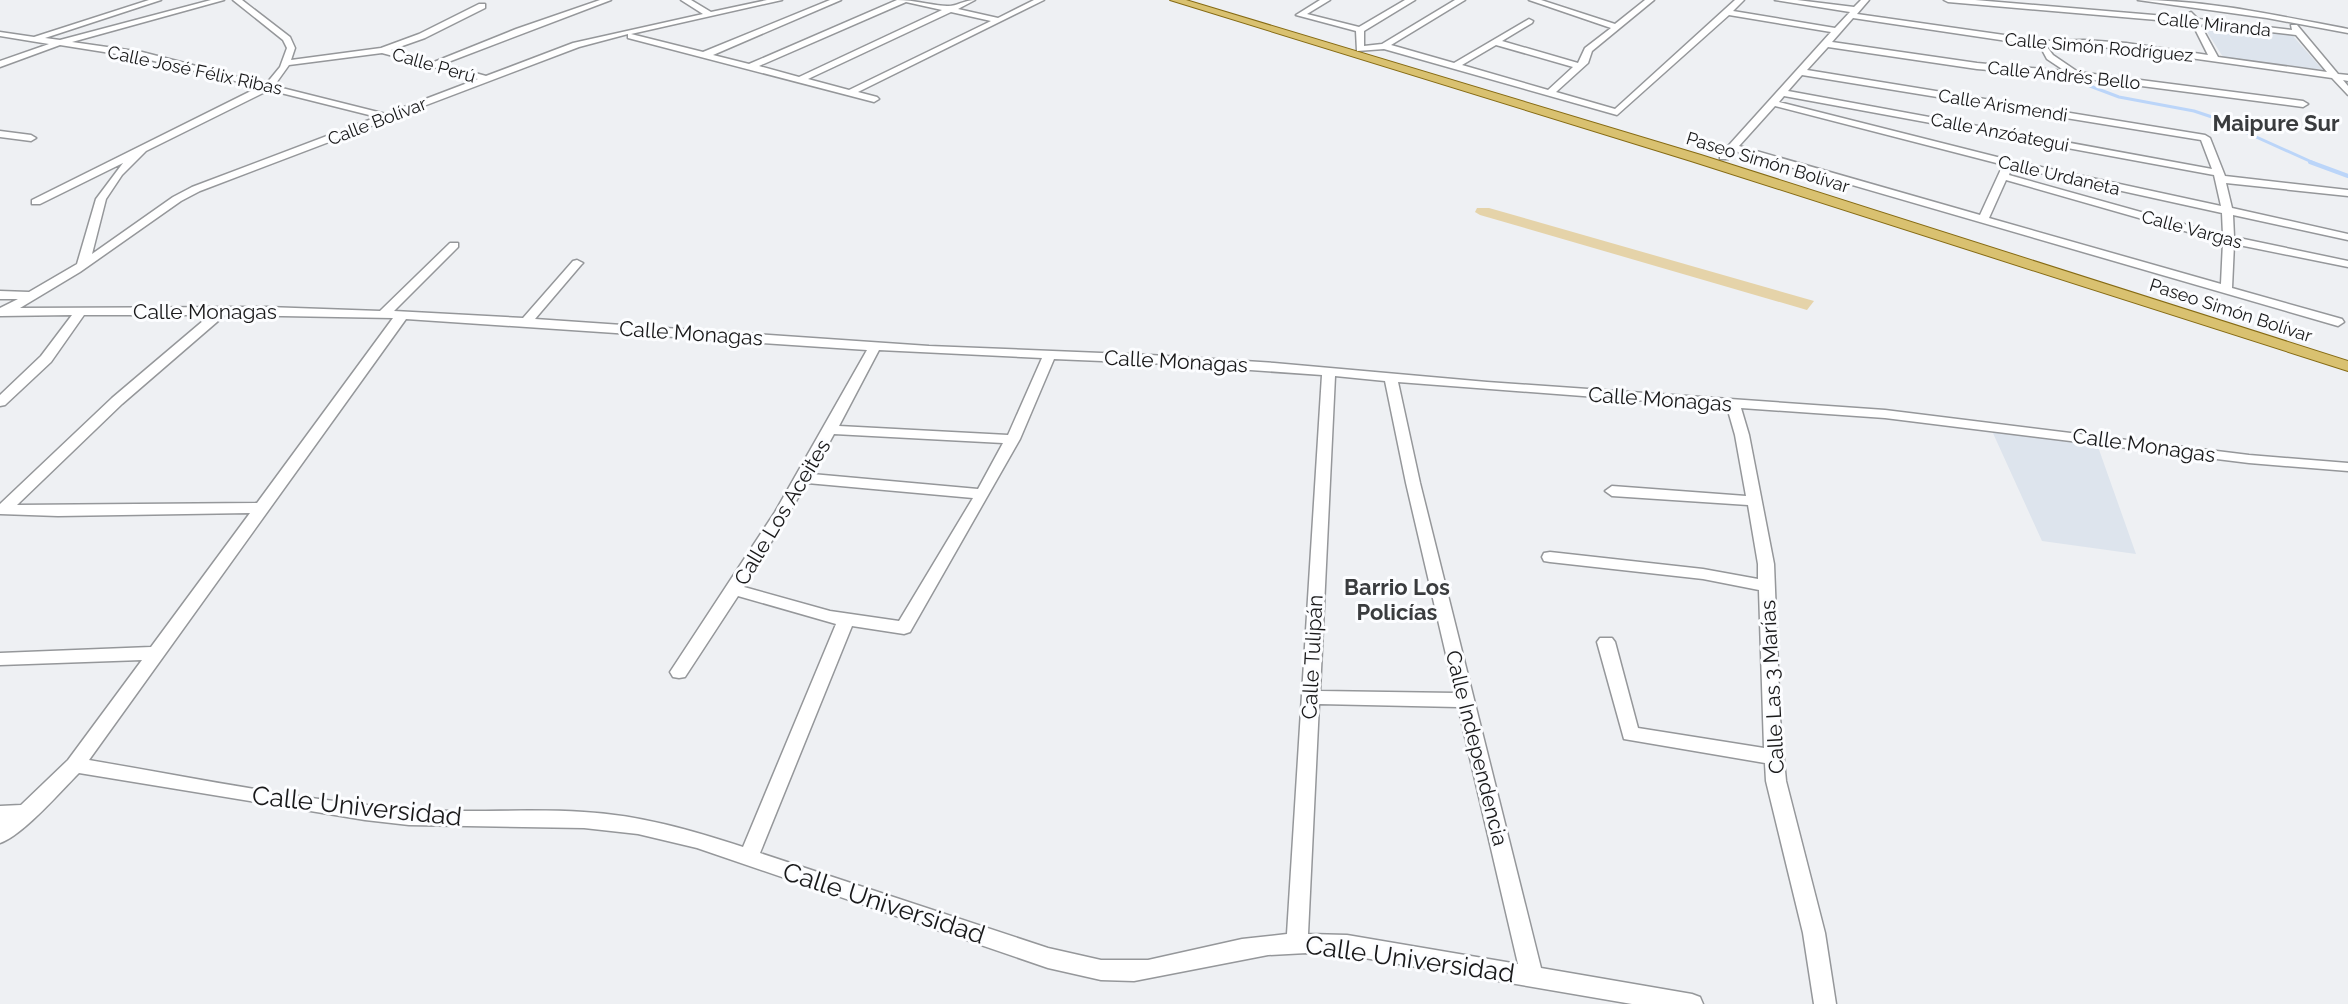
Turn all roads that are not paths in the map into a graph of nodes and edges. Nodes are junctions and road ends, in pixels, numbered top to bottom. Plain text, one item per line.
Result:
1 (157, 0) edge
2 (220, 0) edge
3 (237, 0) edge
4 (607, 0) edge
5 (685, 0) edge
6 (778, 0) edge
7 (837, 0) edge
8 (905, 0) edge
9 (971, 0) edge
10 (1040, 0) edge
11 (1175, 0) edge
12 (1200, 0) edge
13 (1326, 0) edge
14 (1411, 0) edge
15 (1461, 0) edge
16 (1533, 0) edge
17 (1650, 0) edge
18 (1740, 0) edge
19 (1779, 0) edge
20 (1865, 0) edge
21 (1948, 0) edge
22 (2142, 0) edge
23 (482, 6) dead end
24 (2188, 6) junction
25 (1728, 12) junction
26 (1853, 13) junction
27 (709, 14) junction
28 (998, 20) junction
29 (2289, 20) junction
30 (1529, 21) dead end
31 (2192, 21) junction
32 (1617, 27) junction
33 (1360, 30) junction
34 (1837, 31) junction
35 (2348, 31) edge
36 (2300, 33) junction
37 (0, 34) edge
38 (631, 36) dead end
39 (33, 39) junction
40 (1495, 42) junction
41 (59, 43) junction
42 (1826, 44) junction
43 (2046, 44) junction
44 (1384, 46) junction
45 (382, 50) junction
46 (1355, 51) junction
47 (704, 55) junction
48 (2214, 58) junction
49 (286, 63) junction
50 (0, 64) edge
51 (434, 64) junction
52 (1455, 66) junction
53 (1580, 66) junction
54 (750, 67) junction
55 (1800, 72) junction
56 (2076, 75) junction
57 (2334, 76) junction
58 (2348, 78) edge
59 (487, 79) junction
60 (799, 80) junction
61 (269, 86) junction
62 (2348, 92) edge
63 (849, 93) junction
64 (1550, 93) junction
65 (1781, 93) junction
66 (874, 99) dead end
67 (1773, 103) junction
68 (2303, 104) dead end
69 (387, 117) junction
70 (0, 135) edge
71 (30, 138) dead end
72 (142, 149) junction
73 (1728, 152) junction
74 (2008, 163) junction
75 (2002, 176) junction
76 (2220, 176) junction
77 (2348, 193) edge
78 (36, 202) dead end
79 (2228, 212) junction
80 (1983, 220) junction
81 (2348, 237) edge
82 (2230, 240) junction
83 (454, 245) dead end
84 (577, 263) dead end
85 (83, 264) junction
86 (2348, 264) edge
87 (2226, 291) junction
88 (0, 295) edge
89 (32, 296) junction
90 (81, 311) junction
91 (222, 311) junction
92 (3, 312) edge
93 (384, 314) junction
94 (403, 314) junction
95 (527, 321) junction
96 (2338, 322) dead end
97 (875, 346) junction
98 (2348, 353) edge
99 (1049, 356) junction
100 (2348, 366) edge
101 (1329, 372) junction
102 (1391, 378) junction
103 (0, 402) edge
104 (1733, 404) junction
105 (831, 429) junction
106 (1013, 439) junction
107 (2348, 467) edge
108 (804, 478) junction
109 (1612, 491) dead end
110 (982, 494) junction
111 (1755, 501) junction
112 (261, 508) junction
113 (1, 510) edge
114 (1550, 557) dead end
115 (1767, 586) junction
116 (735, 590) junction
117 (846, 620) junction
118 (1606, 642) dead end
119 (156, 653) junction
120 (0, 659) edge
121 (679, 672) dead end
122 (1310, 697) junction
123 (1465, 700) junction
124 (1773, 757) junction
125 (75, 765) junction
126 (26, 813) junction
127 (0, 814) edge
128 (0, 835) edge
129 (748, 858) junction
130 (1297, 942) junction
131 (1532, 977) junction
132 (1692, 1004) edge
133 (1826, 1004) edge

1 - 39 street
2 - 41 street
3 - 49 street
4 - 51 street
5 - 27 street
6 - 27 street, Calle Bolívar
7 - 47 street
8 - 28 street
8 - 54 street
9 - 60 street
10 - 28 street
11 - 46 main road, Paseo Simón Bolívar
12 - 46 main road, Paseo Simón Bolívar
13 - 33 street
14 - 33 street
15 - 44 street
16 - 32 street
17 - 32 street
18 - 25 street
19 - 26 street, Calle Simón Rodríguez
20 - 26 street
21 - 31 street, Calle Miranda
22 - 24 street
23 - 45 street
24 - 29 street
24 - 31 street
25 - 34 street
25 - 64 street
26 - 34 street
26 - 43 street, Calle Simón Rodríguez
27 - 59 street, Calle Bolívar
28 - 63 street
29 - 35 street
29 - 36 street
30 - 40 street
31 - 36 street, Calle Miranda
31 - 48 street
32 - 53 street
33 - 46 street
34 - 42 street
36 - 57 street
37 - 39 street, Calle José Félix Ribas
38 - 47 street
39 - 41 street, Calle José Félix Ribas
40 - 52 street
40 - 53 street
41 - 50 street
41 - 61 street, Calle José Félix Ribas
42 - 55 street
42 - 56 street, Calle Andrés Bello
43 - 48 street, Calle Simón Rodríguez
43 - 56 street
44 - 46 street
44 - 52 street
45 - 49 street
45 - 51 street, Calle Perú
46 - 73 main road, Paseo Simón Bolívar
46 - 100 main road, Paseo Simón Bolívar
47 - 54 street
48 - 57 street, Calle Simón Rodríguez
49 - 61 street
51 - 59 street, Calle Perú
52 - 64 street
53 - 64 street
54 - 60 street
55 - 65 street
55 - 76 street, Calle Arismendi
56 - 68 street, Calle Andrés Bello
57 - 58 street, Calle Simón Rodríguez
57 - 62 street
59 - 69 street, Calle Bolívar
60 - 63 street
61 - 69 street, Calle José Félix Ribas
61 - 72 street
63 - 66 street
65 - 67 street
65 - 76 street, Calle Anzóategui
67 - 73 street
67 - 74 street, Calle Urdaneta
69 - 85 street, Calle Bolívar
70 - 71 street
72 - 78 street
72 - 85 street
73 - 80 street, Paseo Simón Bolívar
73 - 98 main road, Paseo Simón Bolívar
74 - 75 street
74 - 79 street, Calle Urdaneta
75 - 80 street
75 - 82 street, Calle Vargas
76 - 77 street, Calle Anzóategui
76 - 79 street
79 - 81 street, Calle Urdaneta
79 - 82 street
80 - 87 street, Paseo Simón Bolívar
82 - 86 street, Calle Vargas
82 - 87 street
83 - 93 street
84 - 95 street
85 - 89 street, Calle Bolívar
87 - 96 street, Paseo Simón Bolívar
88 - 89 street
89 - 92 street, Calle Bolívar
90 - 91 street, Calle Monagas
90 - 92 street, Calle Monagas
90 - 103 street
91 - 93 street, Calle Monagas
91 - 113 street
93 - 94 street, Calle Monagas
94 - 95 street, Calle Monagas
94 - 112 street
95 - 97 street, Calle Monagas
97 - 99 street, Calle Monagas
97 - 105 street, Calle Los Aceites
99 - 101 street, Calle Monagas
99 - 106 street
101 - 102 street, Calle Monagas
101 - 122 street, Calle Tulipán
102 - 104 street, Calle Monagas
102 - 123 street, Calle Independencia
104 - 107 street, Calle Monagas
104 - 111 street, Calle Las 3 Marías
105 - 106 street
105 - 108 street, Calle Los Aceites
106 - 110 street
108 - 110 street
108 - 116 street, Calle Los Aceites
109 - 111 street
110 - 117 street
111 - 115 street, Calle Las 3 Marías
112 - 113 street
112 - 119 street
114 - 115 street
115 - 124 street, Calle Las 3 Marías
116 - 117 street
116 - 121 street, Calle Los Aceites
117 - 129 street
118 - 124 street
119 - 120 street
119 - 125 street
122 - 123 street
122 - 130 street, Calle Tulipán
123 - 131 street, Calle Independencia
124 - 133 street, Calle Las 3 Marías
125 - 126 street
125 - 129 street, Calle Universidad
126 - 127 street
126 - 128 street
129 - 130 street, Calle Universidad
130 - 131 street, Calle Universidad
131 - 132 street, Calle Universidad

